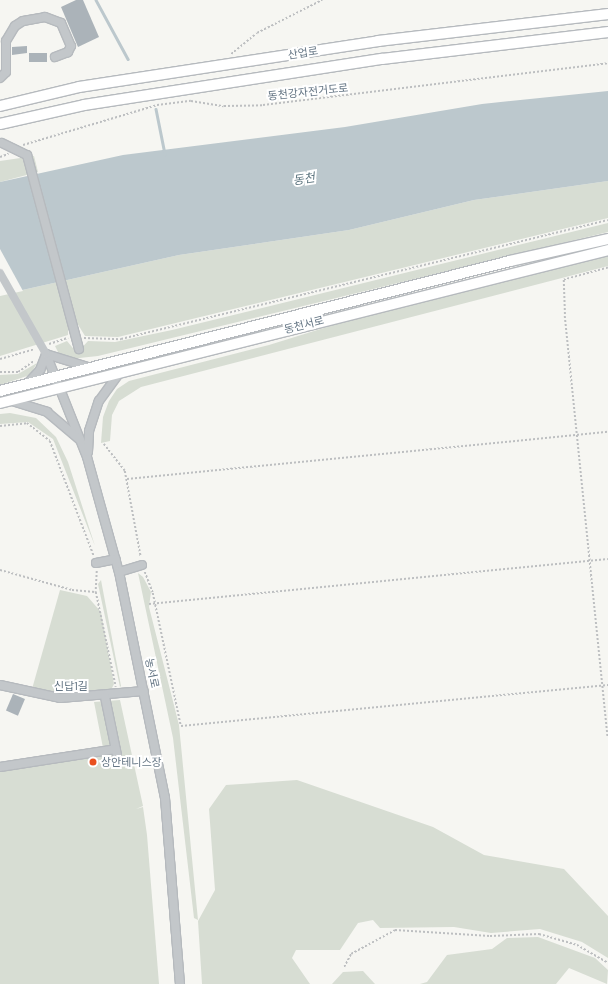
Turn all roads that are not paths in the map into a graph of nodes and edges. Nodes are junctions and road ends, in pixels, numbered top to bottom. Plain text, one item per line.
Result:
1 (608, 14) edge
2 (608, 32) edge
3 (55, 56) dead end
4 (0, 78) edge
5 (0, 106) edge
6 (0, 124) edge
7 (2, 143) dead end
8 (608, 239) edge
9 (608, 250) edge
10 (0, 273) edge
11 (45, 349) junction
12 (80, 349) dead end
13 (92, 367) junction
14 (120, 372) junction
15 (56, 376) junction
16 (26, 385) junction
17 (61, 387) junction
18 (0, 391) edge
19 (4, 402) edge
20 (82, 442) junction
21 (88, 457) junction
22 (116, 559) junction
23 (96, 563) road end
24 (142, 565) road end
25 (119, 572) junction
26 (0, 685) edge
27 (144, 691) junction
28 (105, 697) junction
29 (0, 767) edge
30 (180, 984) edge

1 - 5 main road, 산업로
2 - 6 main road, 산업로
3 - 4 street
7 - 12 street
8 - 13 main road, 동천서로
9 - 14 main road, 동천서로
10 - 11 street, 농서로, bridge
11 - 13 street
11 - 15 street, 농서로
11 - 16 street
13 - 15 main road, 동천서로
14 - 17 main road, 동천서로
14 - 21 street
15 - 16 main road, 동천서로
15 - 17 street, 농서로
16 - 18 main road, 동천서로
17 - 19 main road, 동천서로
17 - 20 street, 농서로
19 - 20 street
20 - 21 street, 농서로
21 - 22 street, 농서로
22 - 23 street
22 - 25 street, 농서로
24 - 25 street
25 - 27 street, 농서로
26 - 28 street, 신답1길
27 - 28 street, 신답1길
27 - 30 street, 농서로
28 - 29 street

